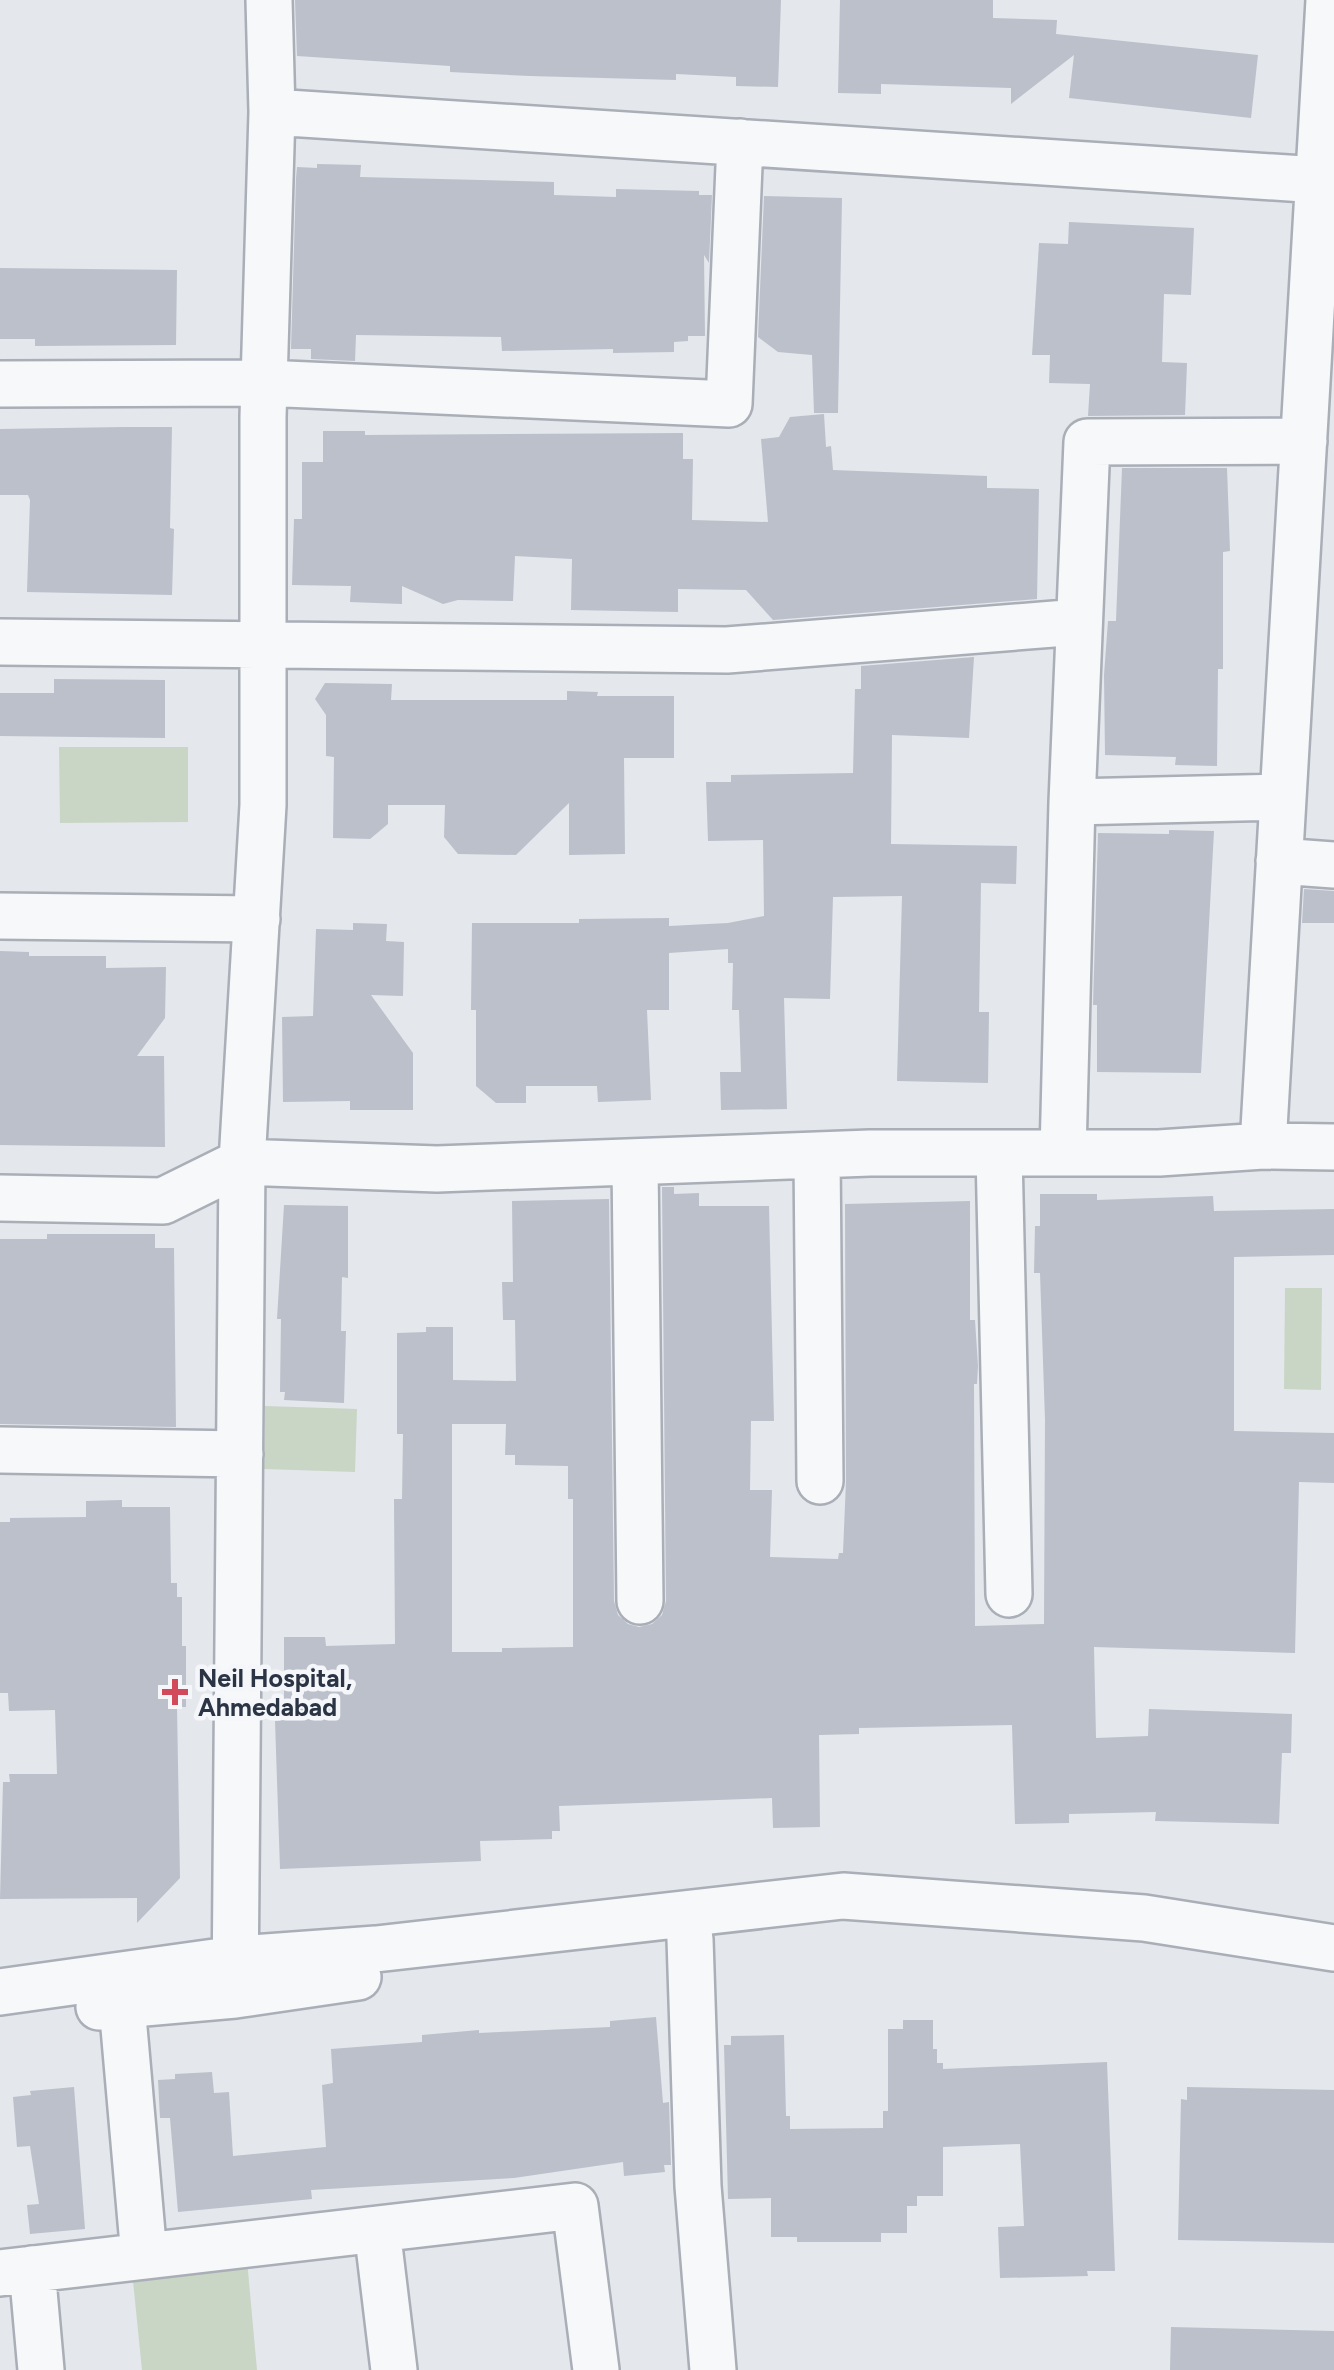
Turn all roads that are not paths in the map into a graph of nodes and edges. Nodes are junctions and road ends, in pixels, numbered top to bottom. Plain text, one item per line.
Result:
1 (268, 0) edge
2 (1329, 0) edge
3 (272, 112) junction
4 (740, 142) junction
5 (1319, 180) junction
6 (1325, 240) edge
7 (264, 383) junction
8 (0, 384) edge
9 (1304, 441) junction
10 (1080, 622) junction
11 (0, 642) edge
12 (263, 644) junction
13 (1283, 797) junction
14 (1072, 802) junction
15 (1280, 861) junction
16 (1334, 865) edge
17 (0, 916) edge
18 (256, 919) junction
19 (1263, 1146) junction
20 (1334, 1146) edge
21 (999, 1153) junction
22 (1063, 1153) junction
23 (817, 1155) junction
24 (242, 1162) junction
25 (636, 1162) junction
26 (0, 1198) edge
27 (0, 1450) edge
28 (240, 1454) junction
29 (820, 1480) dead end
30 (1009, 1594) dead end
31 (640, 1601) dead end
32 (690, 1939) junction
33 (1334, 1948) edge
34 (1334, 1974) edge
35 (235, 1977) junction
36 (0, 1992) edge
37 (122, 2005) junction
38 (0, 2017) edge
39 (378, 2229) junction
40 (144, 2256) junction
41 (16, 2271) edge
42 (41, 2370) edge
43 (394, 2370) edge
44 (596, 2370) edge
45 (712, 2370) edge

1 - 3 street
2 - 5 street
3 - 4 street
3 - 7 street
4 - 5 street
4 - 7 street
5 - 6 street
6 - 9 street
7 - 8 street
7 - 12 street
9 - 10 street
9 - 13 street
10 - 12 street
10 - 14 street
11 - 12 street
12 - 18 street
13 - 14 street
13 - 15 street
14 - 22 street
15 - 16 street
15 - 19 street
17 - 18 street
18 - 24 street
19 - 20 street
19 - 22 street
21 - 22 street
21 - 23 street
21 - 30 street
23 - 25 street
23 - 29 street
24 - 25 street
24 - 26 street
24 - 28 street
25 - 31 street
27 - 28 street
28 - 35 street
32 - 34 street
32 - 35 street
32 - 45 street
33 - 35 street
35 - 36 street
35 - 37 street
37 - 38 street
37 - 40 street
39 - 40 street
39 - 43 street
39 - 44 street
40 - 41 street
41 - 42 street

